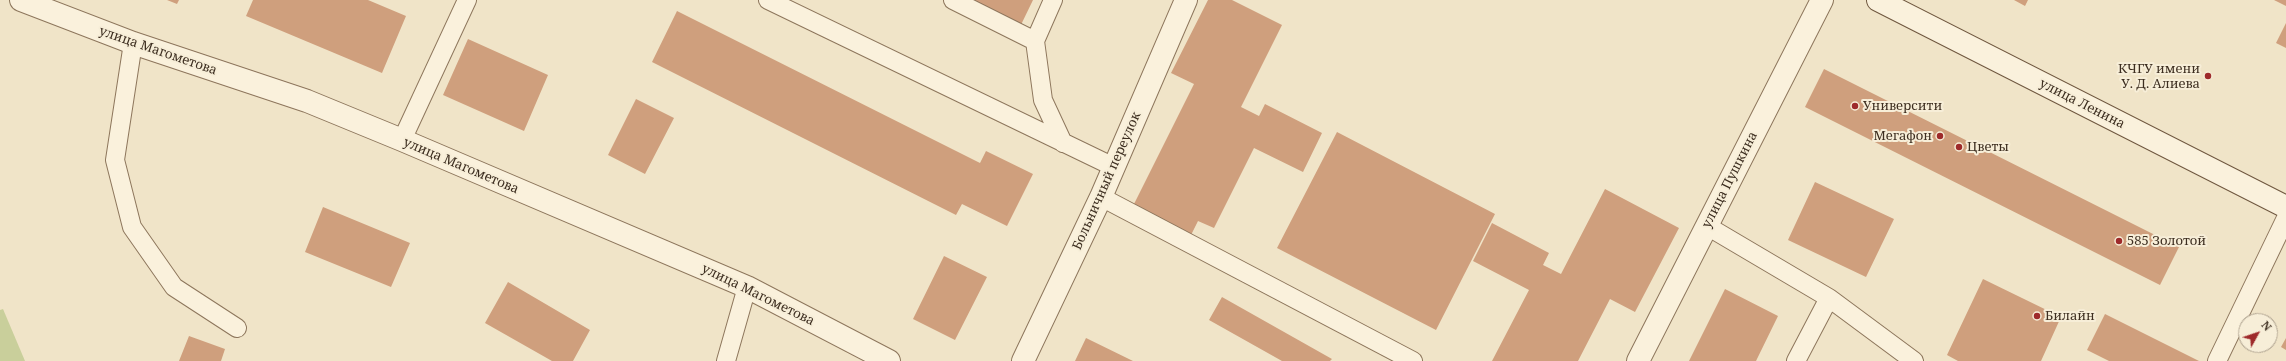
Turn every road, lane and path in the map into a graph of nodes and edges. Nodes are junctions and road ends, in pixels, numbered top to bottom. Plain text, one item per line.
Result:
1 (21, 0) edge
2 (467, 0) edge
3 (768, 0) edge
4 (953, 0) edge
5 (1053, 0) edge
6 (1186, 0) edge
7 (1822, 0) edge
8 (1878, 0) edge
9 (1035, 41) junction
10 (132, 43) junction
11 (402, 140) junction
12 (1063, 143) junction
13 (1114, 167) junction
14 (1101, 197) junction
15 (2286, 207) edge
16 (2286, 218) edge
17 (1707, 226) junction
18 (746, 287) junction
19 (1829, 298) junction
20 (237, 328) dead end
21 (726, 361) edge
22 (889, 361) edge
23 (1023, 361) edge
24 (1413, 361) edge
25 (1638, 361) edge
26 (1796, 361) edge
27 (1914, 361) edge
28 (2217, 361) edge

1 - 10 street, улица Магометова
2 - 11 lane
3 - 12 lane
4 - 9 lane
5 - 9 lane
6 - 13 street, Больничный переулок
7 - 17 street, улица Пушкина
8 - 15 street, улица Ленина
9 - 12 lane
10 - 11 street, улица Магометова
10 - 20 lane
11 - 18 street, улица Магометова
12 - 13 lane
13 - 14 street, Больничный переулок
14 - 23 street, Больничный переулок
14 - 24 lane
16 - 28 lane
17 - 19 lane
17 - 25 street, улица Пушкина
18 - 21 lane
18 - 22 street, улица Магометова
19 - 26 lane
19 - 27 lane

